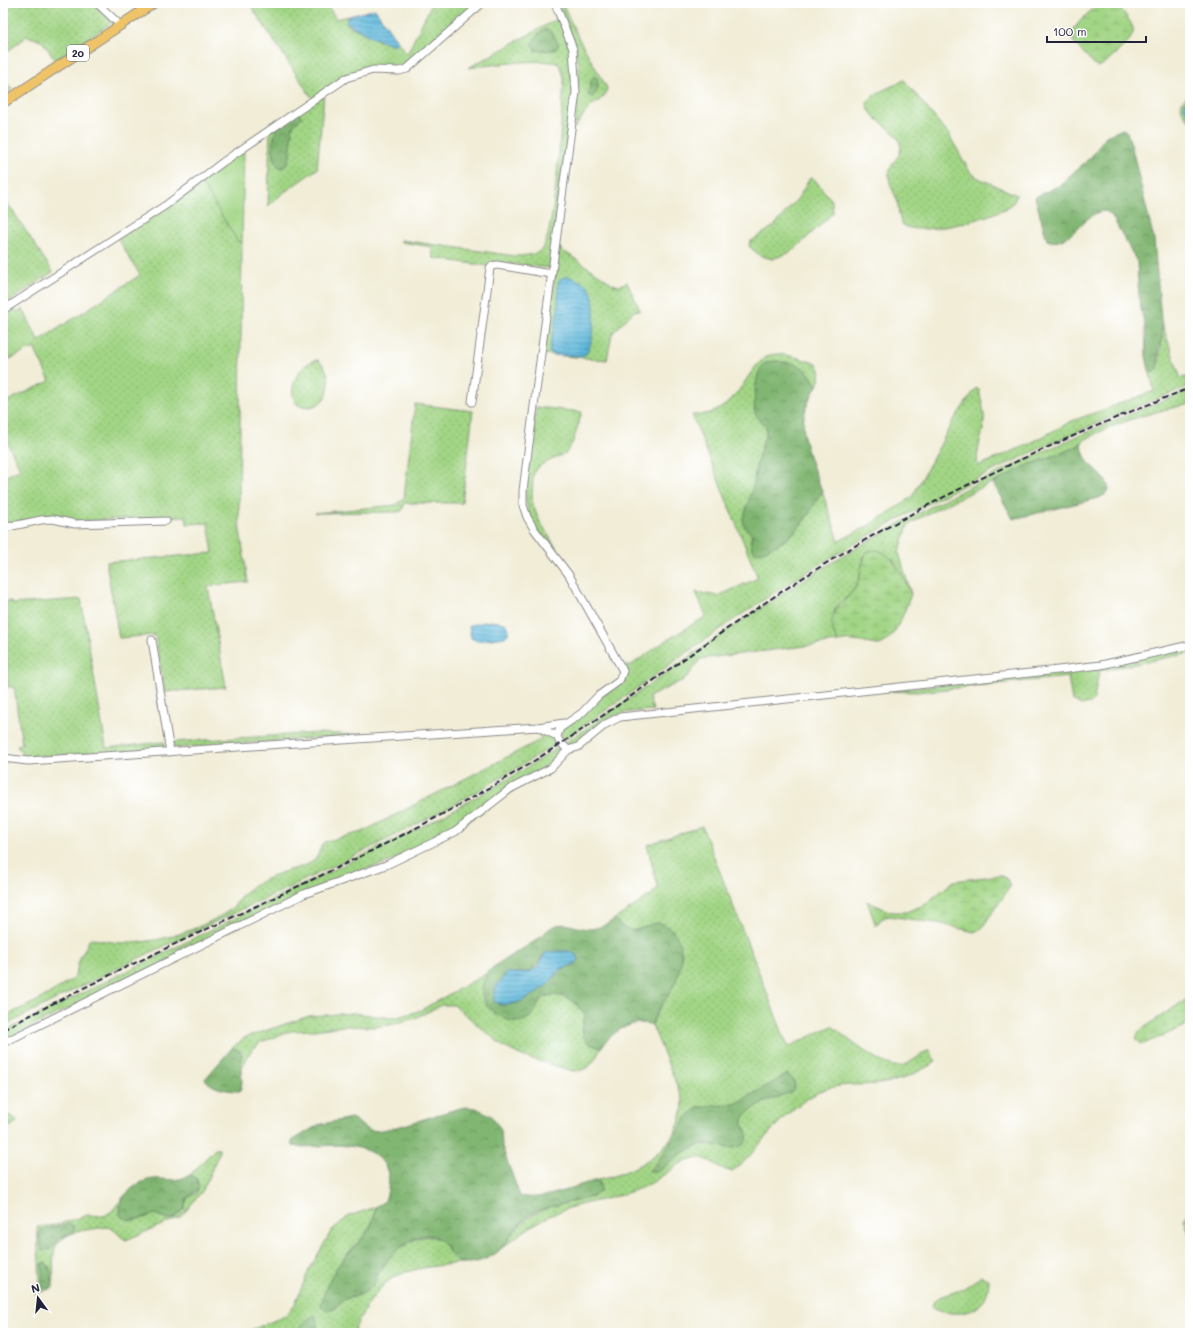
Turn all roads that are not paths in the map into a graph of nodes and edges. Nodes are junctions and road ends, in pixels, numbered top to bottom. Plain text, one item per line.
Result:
1 (96, 3) edge
2 (154, 3) edge
3 (482, 3) edge
4 (555, 3) edge
5 (120, 25) junction
6 (3, 104) edge
7 (551, 274) junction
8 (3, 310) edge
9 (472, 402) dead end
10 (166, 521) dead end
11 (3, 528) edge
12 (152, 640) dead end
13 (1190, 644) edge
14 (564, 723) junction
15 (538, 727) junction
16 (557, 736) junction
17 (568, 750) junction
18 (170, 752) junction
19 (3, 758) edge
20 (3, 1042) edge

1 - 5 street
2 - 5 main road, 20
3 - 8 street
4 - 7 street
5 - 6 main road, 20
7 - 9 street
7 - 14 street
10 - 11 street
12 - 18 street
13 - 17 street
14 - 15 street
14 - 16 street
15 - 16 street
15 - 18 street
16 - 17 street
17 - 20 street
18 - 19 street

